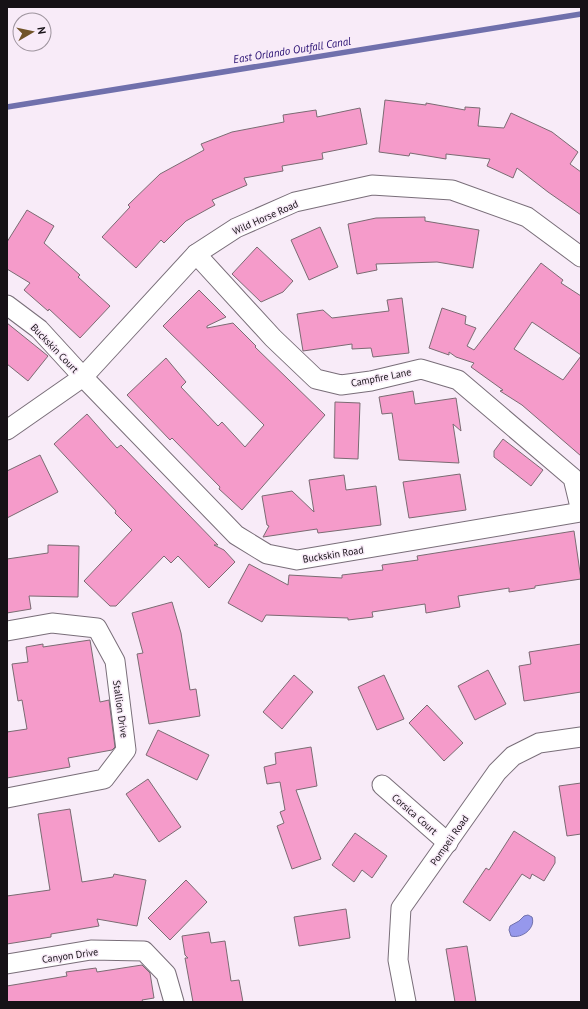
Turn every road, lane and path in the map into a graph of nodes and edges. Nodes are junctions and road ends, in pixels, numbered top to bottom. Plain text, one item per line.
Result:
1 (196, 254) junction
2 (581, 257) edge
3 (7, 305) edge
4 (83, 377) junction
5 (7, 430) edge
6 (581, 511) edge
7 (7, 631) edge
8 (581, 737) edge
9 (382, 785) dead end
10 (7, 798) edge
11 (448, 843) junction
12 (7, 964) edge
13 (174, 1002) edge
14 (406, 1002) edge

1 - 2 street, Wild Horse Road
1 - 4 street, Wild Horse Road
1 - 6 street, Campfire Lane
3 - 4 street, Buckskin Court
4 - 5 street, Wild Horse Road
4 - 6 street, Buckskin Road
7 - 10 street, Stallion Drive
8 - 11 street, Pompeii Road
9 - 11 street, Corsica Court
11 - 14 street, Pompeii Road
12 - 13 street, Canyon Drive

